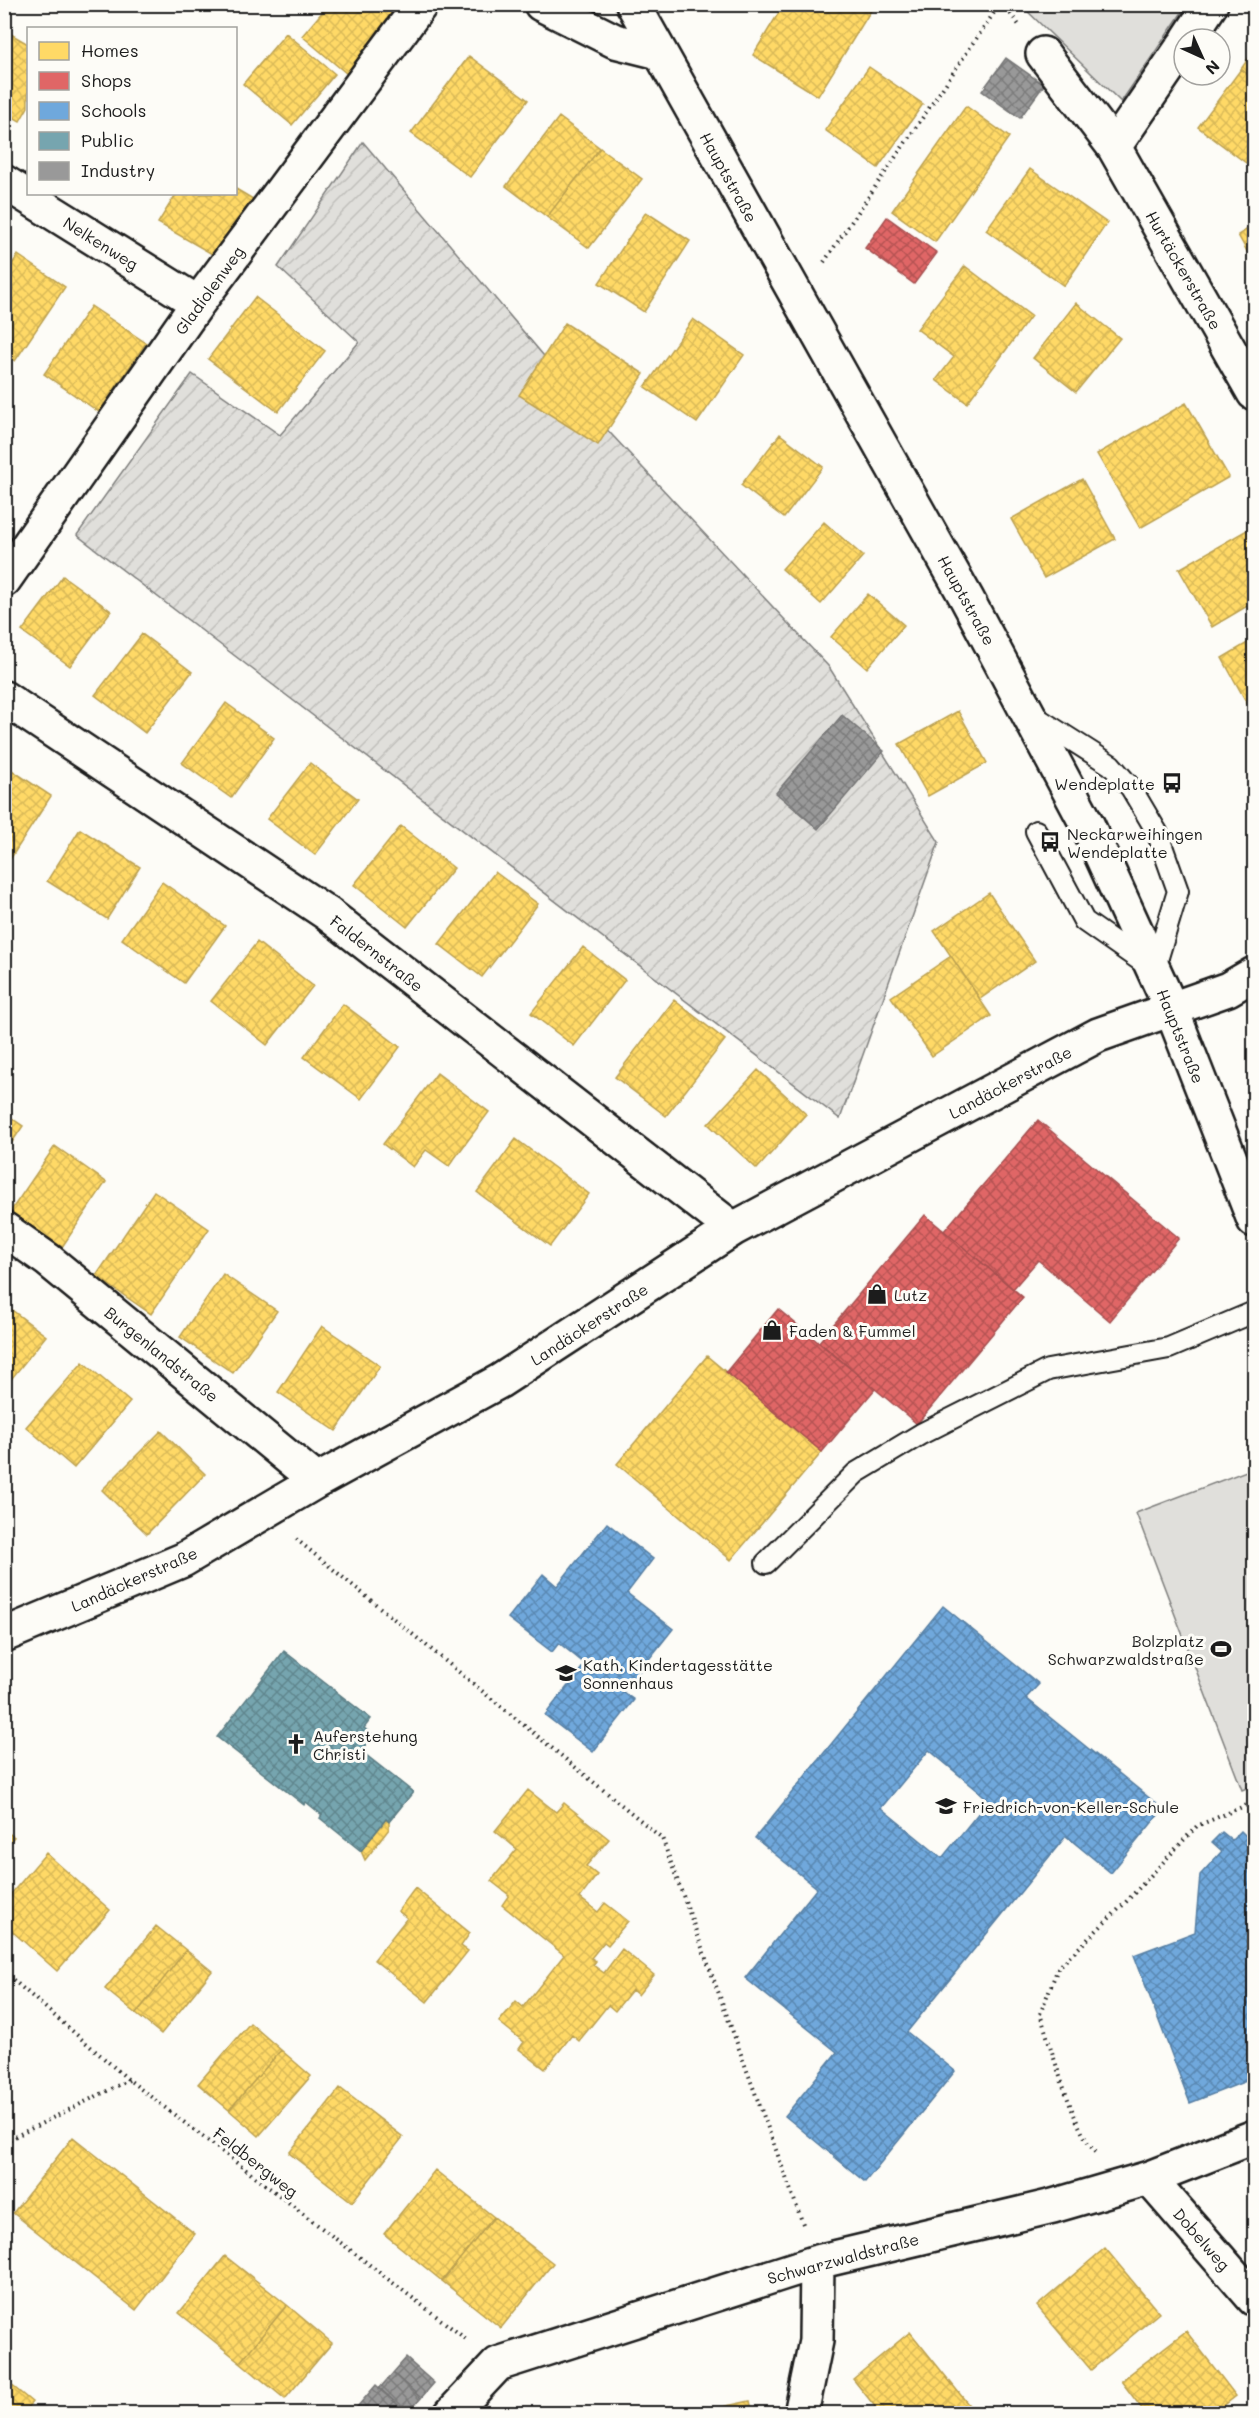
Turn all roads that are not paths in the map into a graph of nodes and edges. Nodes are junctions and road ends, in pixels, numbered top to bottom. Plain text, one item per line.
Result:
1 (421, 4) edge
2 (541, 4) edge
3 (633, 4) edge
4 (1211, 4) edge
5 (1196, 27) edge
6 (659, 52) junction
7 (1043, 54) dead end
8 (1172, 62) edge
9 (1114, 147) junction
10 (4, 182) edge
11 (198, 303) junction
12 (1254, 393) edge
13 (4, 580) edge
14 (4, 698) edge
15 (1027, 711) junction
16 (1036, 831) dead end
17 (1154, 970) junction
18 (1254, 974) edge
19 (1171, 1008) junction
20 (1254, 1220) edge
21 (4, 1229) edge
22 (733, 1229) junction
23 (1254, 1312) edge
24 (317, 1481) junction
25 (766, 1563) dead end
26 (4, 1635) edge
27 (1254, 2136) edge
28 (1142, 2180) junction
29 (817, 2262) junction
30 (1254, 2299) edge
31 (451, 2414) edge
32 (801, 2414) edge

1 - 11 street, Gladiolenweg
2 - 6 street
3 - 6 street, Hauptstraße
4 - 5 street
6 - 15 street, Hauptstraße
7 - 9 street, Hurtäckerstraße
8 - 9 street
9 - 12 street, Hurtäckerstraße
10 - 11 street, Nelkenweg
11 - 13 street, Gladiolenweg
14 - 22 street, Faldernstraße
15 - 17 street, Hauptstraße
15 - 17 lane
16 - 17 lane
17 - 19 street, Hauptstraße
18 - 19 street, Landäckerstraße
19 - 20 street, Hauptstraße
19 - 22 street, Landäckerstraße
21 - 24 street, Burgenlandstraße
22 - 24 street, Landäckerstraße
23 - 25 lane
24 - 26 street, Landäckerstraße
27 - 28 street, Schwarzwaldstraße
28 - 29 street, Schwarzwaldstraße
28 - 30 street, Dobelweg
29 - 31 street, Schwarzwaldstraße
29 - 32 street

